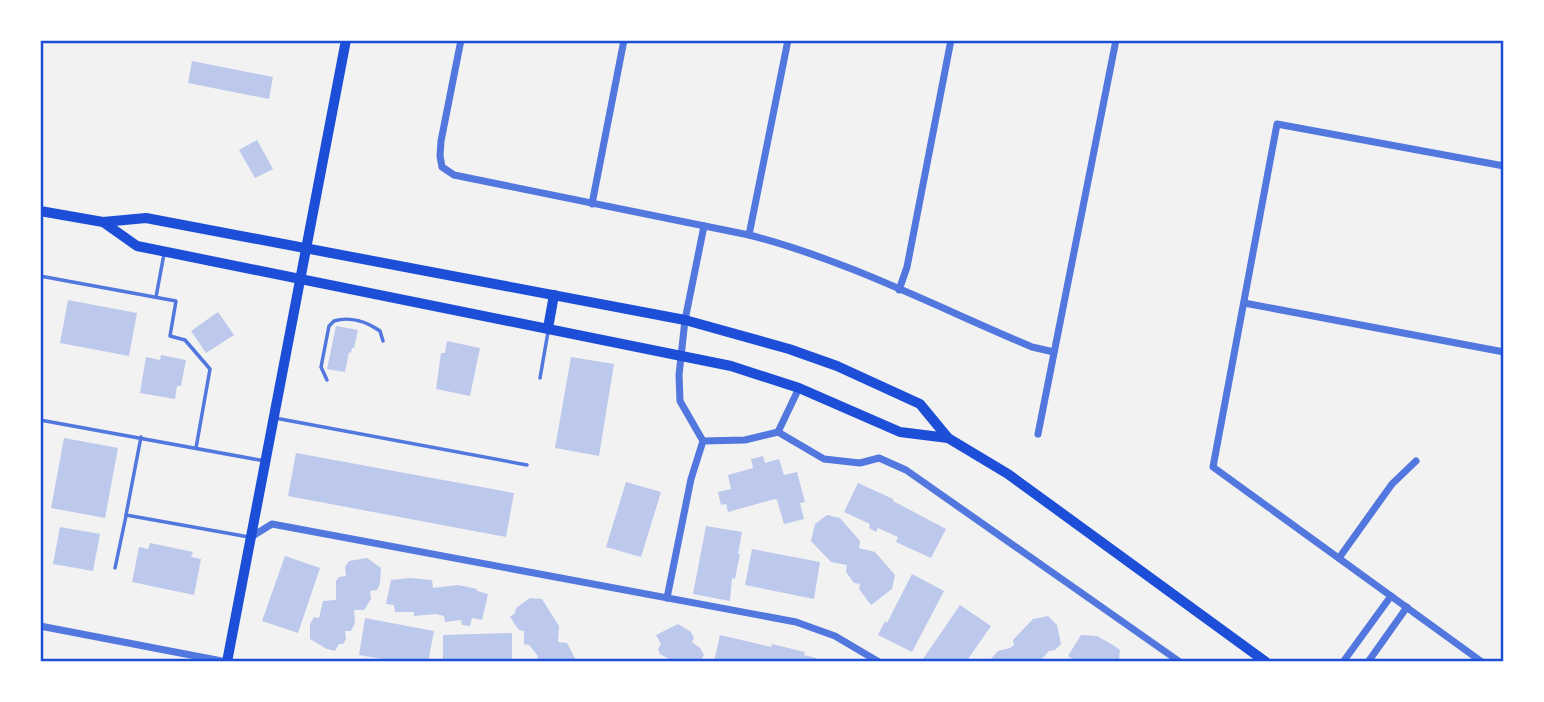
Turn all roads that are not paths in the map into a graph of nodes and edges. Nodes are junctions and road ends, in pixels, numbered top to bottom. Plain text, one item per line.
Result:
1 (346, 40) edge
2 (461, 40) edge
3 (624, 40) edge
4 (788, 40) edge
5 (951, 40) edge
6 (1116, 40) edge
7 (1504, 166) edge
8 (592, 204) junction
9 (40, 211) edge
10 (103, 222) junction
11 (704, 226) junction
12 (749, 235) junction
13 (305, 249) junction
14 (164, 252) junction
15 (40, 276) edge
16 (300, 278) junction
17 (899, 290) junction
18 (554, 295) junction
19 (156, 297) junction
20 (1244, 303) junction
21 (685, 320) junction
22 (548, 328) junction
23 (383, 341) dead end
24 (1054, 352) junction
25 (1504, 352) edge
26 (682, 354) junction
27 (540, 378) dead end
28 (327, 380) dead end
29 (799, 388) junction
30 (273, 418) junction
31 (40, 420) edge
32 (778, 432) junction
33 (1038, 434) dead end
34 (141, 437) junction
35 (948, 438) junction
36 (703, 441) junction
37 (196, 448) junction
38 (265, 461) junction
39 (1416, 461) dead end
40 (527, 466) dead end
41 (126, 515) junction
42 (251, 537) junction
43 (1339, 558) junction
44 (115, 568) dead end
45 (1391, 596) junction
46 (667, 598) junction
47 (1407, 607) junction
48 (40, 626) edge
49 (227, 662) edge
50 (879, 662) edge
51 (1180, 662) edge
52 (1266, 662) edge
53 (1343, 662) edge
54 (1368, 662) edge
55 (1482, 662) edge

1 - 13 main road
2 - 8 street
3 - 8 street
4 - 12 street
5 - 17 street
6 - 24 street
7 - 20 street
8 - 11 street
9 - 10 main road
10 - 13 main road
10 - 14 main road
11 - 12 street
11 - 21 street
12 - 17 street
13 - 16 main road
13 - 18 main road
14 - 16 main road
14 - 19 lane
15 - 19 lane
16 - 22 main road
16 - 30 main road
17 - 24 street
18 - 21 main road
18 - 22 main road
19 - 37 lane
20 - 25 street
20 - 43 street
21 - 26 street
21 - 35 main road
22 - 26 main road
22 - 27 lane
23 - 28 lane
24 - 33 street
26 - 29 main road
26 - 36 street
29 - 32 street
29 - 35 main road
30 - 38 main road
30 - 40 lane
31 - 34 lane
32 - 36 street
32 - 51 street
34 - 37 lane
34 - 41 lane
35 - 52 main road
36 - 46 street
37 - 38 lane
38 - 42 main road
39 - 43 street
41 - 42 lane
41 - 44 lane
42 - 46 street
42 - 49 main road
43 - 45 street
45 - 47 street
45 - 53 street
46 - 50 street
47 - 54 street
47 - 55 street
48 - 49 street

